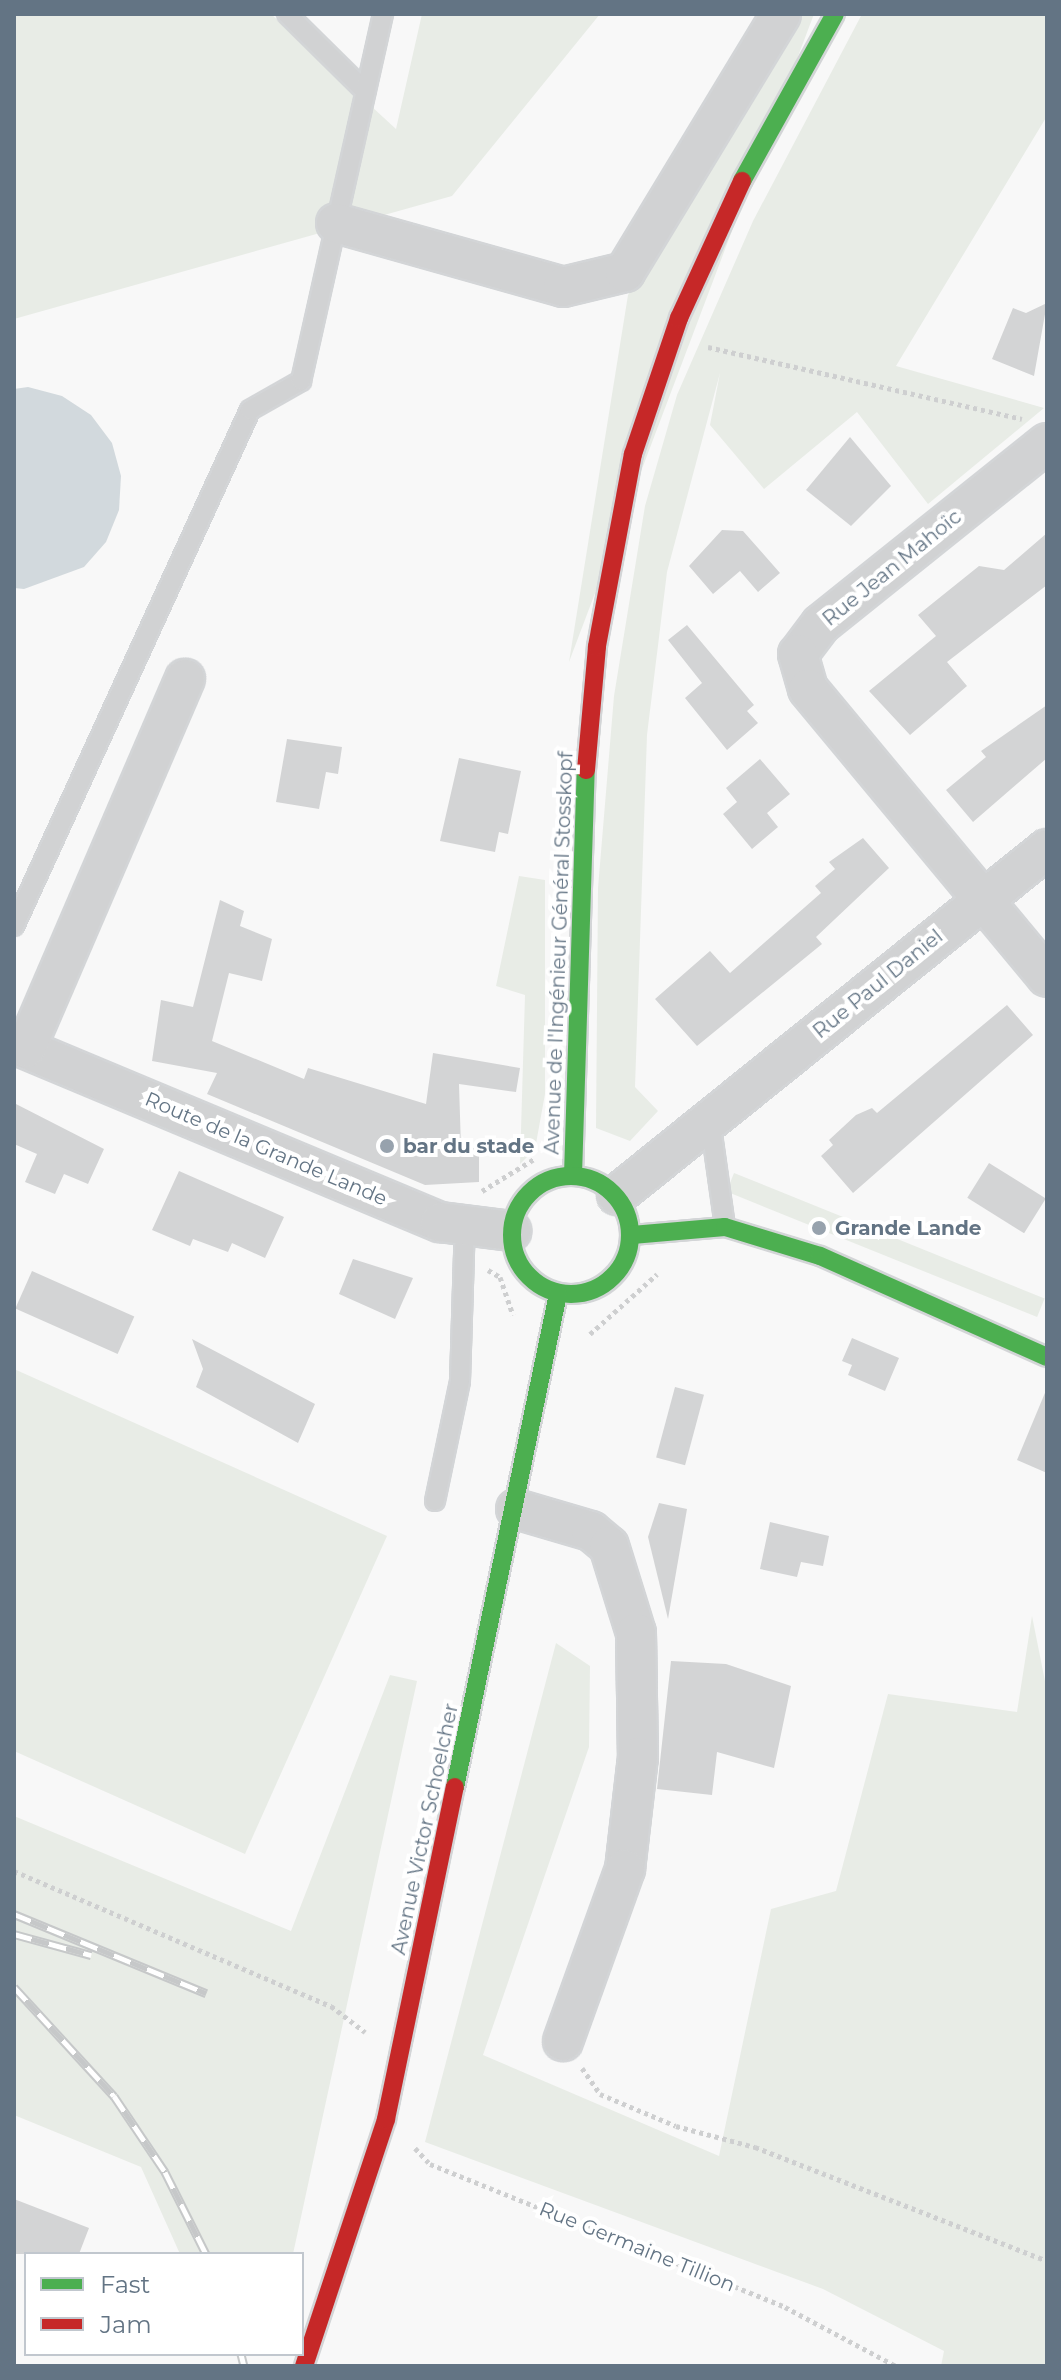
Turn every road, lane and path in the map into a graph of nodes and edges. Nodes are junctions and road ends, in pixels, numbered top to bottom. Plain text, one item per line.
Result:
1 (287, 14) edge
2 (383, 14) edge
3 (781, 14) edge
4 (835, 14) edge
5 (365, 91) junction
6 (336, 223) junction
7 (672, 338) junction
8 (1040, 432) edge
9 (185, 679) dead end
10 (1047, 849) edge
11 (984, 899) junction
12 (14, 926) edge
13 (1047, 977) edge
14 (20, 1046) edge
15 (710, 1120) junction
16 (574, 1141) junction
17 (573, 1175) junction
18 (617, 1195) junction
19 (725, 1227) junction
20 (511, 1231) junction
21 (660, 1233) junction
22 (632, 1235) junction
23 (467, 1236) junction
24 (558, 1294) junction
25 (552, 1324) junction
26 (1047, 1357) edge
27 (435, 1501) dead end
28 (516, 1509) junction
29 (14, 1871) edge
30 (563, 2041) joint
31 (398, 2057) junction
32 (386, 2119) junction
33 (1047, 2261) edge
34 (304, 2366) edge
35 (896, 2366) edge

1 - 5 lane
2 - 5 lane
3 - 6 street
4 - 7 street, Avenue de l'Ingénieur Général Stosskopf
5 - 6 lane
6 - 12 lane
7 - 8 path
7 - 16 street, Avenue de l'Ingénieur Général Stosskopf
8 - 11 street, Rue Jean Mahoïc
9 - 14 street, Route de la Grande Lande
10 - 11 street, Rue Paul Daniel
11 - 13 street
11 - 15 street, Rue Paul Daniel
14 - 23 street, Route de la Grande Lande
15 - 18 street, Rue Paul Daniel
15 - 19 lane
16 - 17 street, Avenue de l'Ingénieur Général Stosskopf
16 - 23 path
17 - 18 street
17 - 20 street
18 - 22 street
19 - 21 street
19 - 26 street
20 - 23 street, Route de la Grande Lande
20 - 24 street
21 - 22 street
21 - 25 path
22 - 24 street
23 - 25 path
23 - 27 lane
24 - 25 street, Avenue Victor Schoelcher
25 - 28 street, Avenue Victor Schoelcher
28 - 30 street
28 - 31 street, Avenue Victor Schoelcher
29 - 31 path
30 - 33 path
31 - 32 street, Avenue Victor Schoelcher
32 - 34 street, Avenue Victor Schoelcher
32 - 35 path, Rue Germaine Tillion

